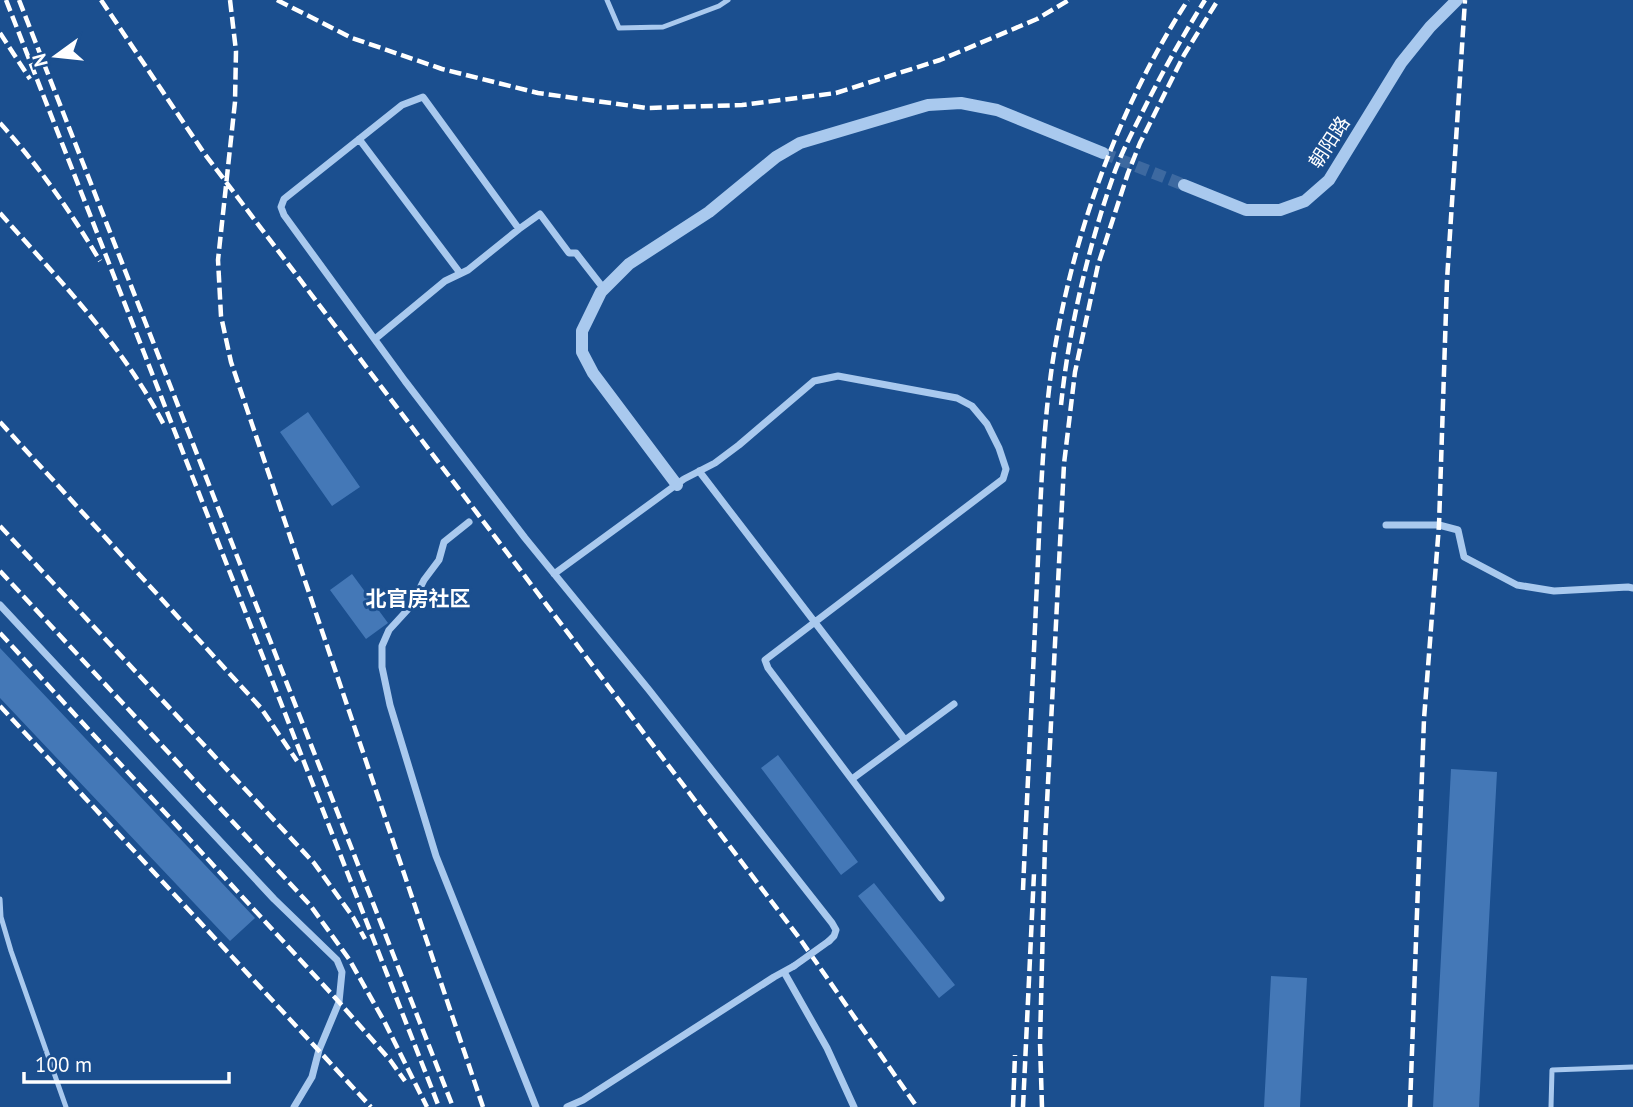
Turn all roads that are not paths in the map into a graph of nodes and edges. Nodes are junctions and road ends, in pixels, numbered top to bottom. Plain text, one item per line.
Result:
1 (607, 0) edge
2 (728, 0) edge
3 (1457, 0) edge
4 (359, 139) junction
5 (1102, 153) tunnel mouth
6 (1184, 185) tunnel mouth
7 (519, 229) junction
8 (460, 272) junction
9 (604, 289) junction
10 (374, 339) junction
11 (699, 471) junction
12 (677, 485) junction
13 (469, 522) dead end
14 (1386, 525) dead end
15 (554, 573) junction
16 (1633, 588) edge
17 (0, 605) edge
18 (814, 622) junction
19 (954, 704) dead end
20 (905, 740) junction
21 (852, 779) junction
22 (942, 898) dead end
23 (0, 899) edge
24 (784, 972) junction
25 (1633, 1067) edge
26 (66, 1107) edge
27 (295, 1107) edge
28 (536, 1107) edge
29 (567, 1107) edge
30 (854, 1107) edge
31 (1551, 1107) edge

1 - 2 lane
3 - 6 street, 朝阳路
4 - 7 street
4 - 8 street
4 - 10 street
5 - 9 street
7 - 8 street
7 - 9 street
8 - 10 street
9 - 12 street
10 - 15 street
11 - 12 street
11 - 18 street
11 - 18 street
12 - 15 street
13 - 28 street
14 - 16 street
15 - 24 street, bridge
17 - 27 street
18 - 20 street
18 - 21 street
19 - 20 street
20 - 21 street
21 - 22 street
23 - 26 lane
24 - 29 street
24 - 30 street
25 - 31 lane

